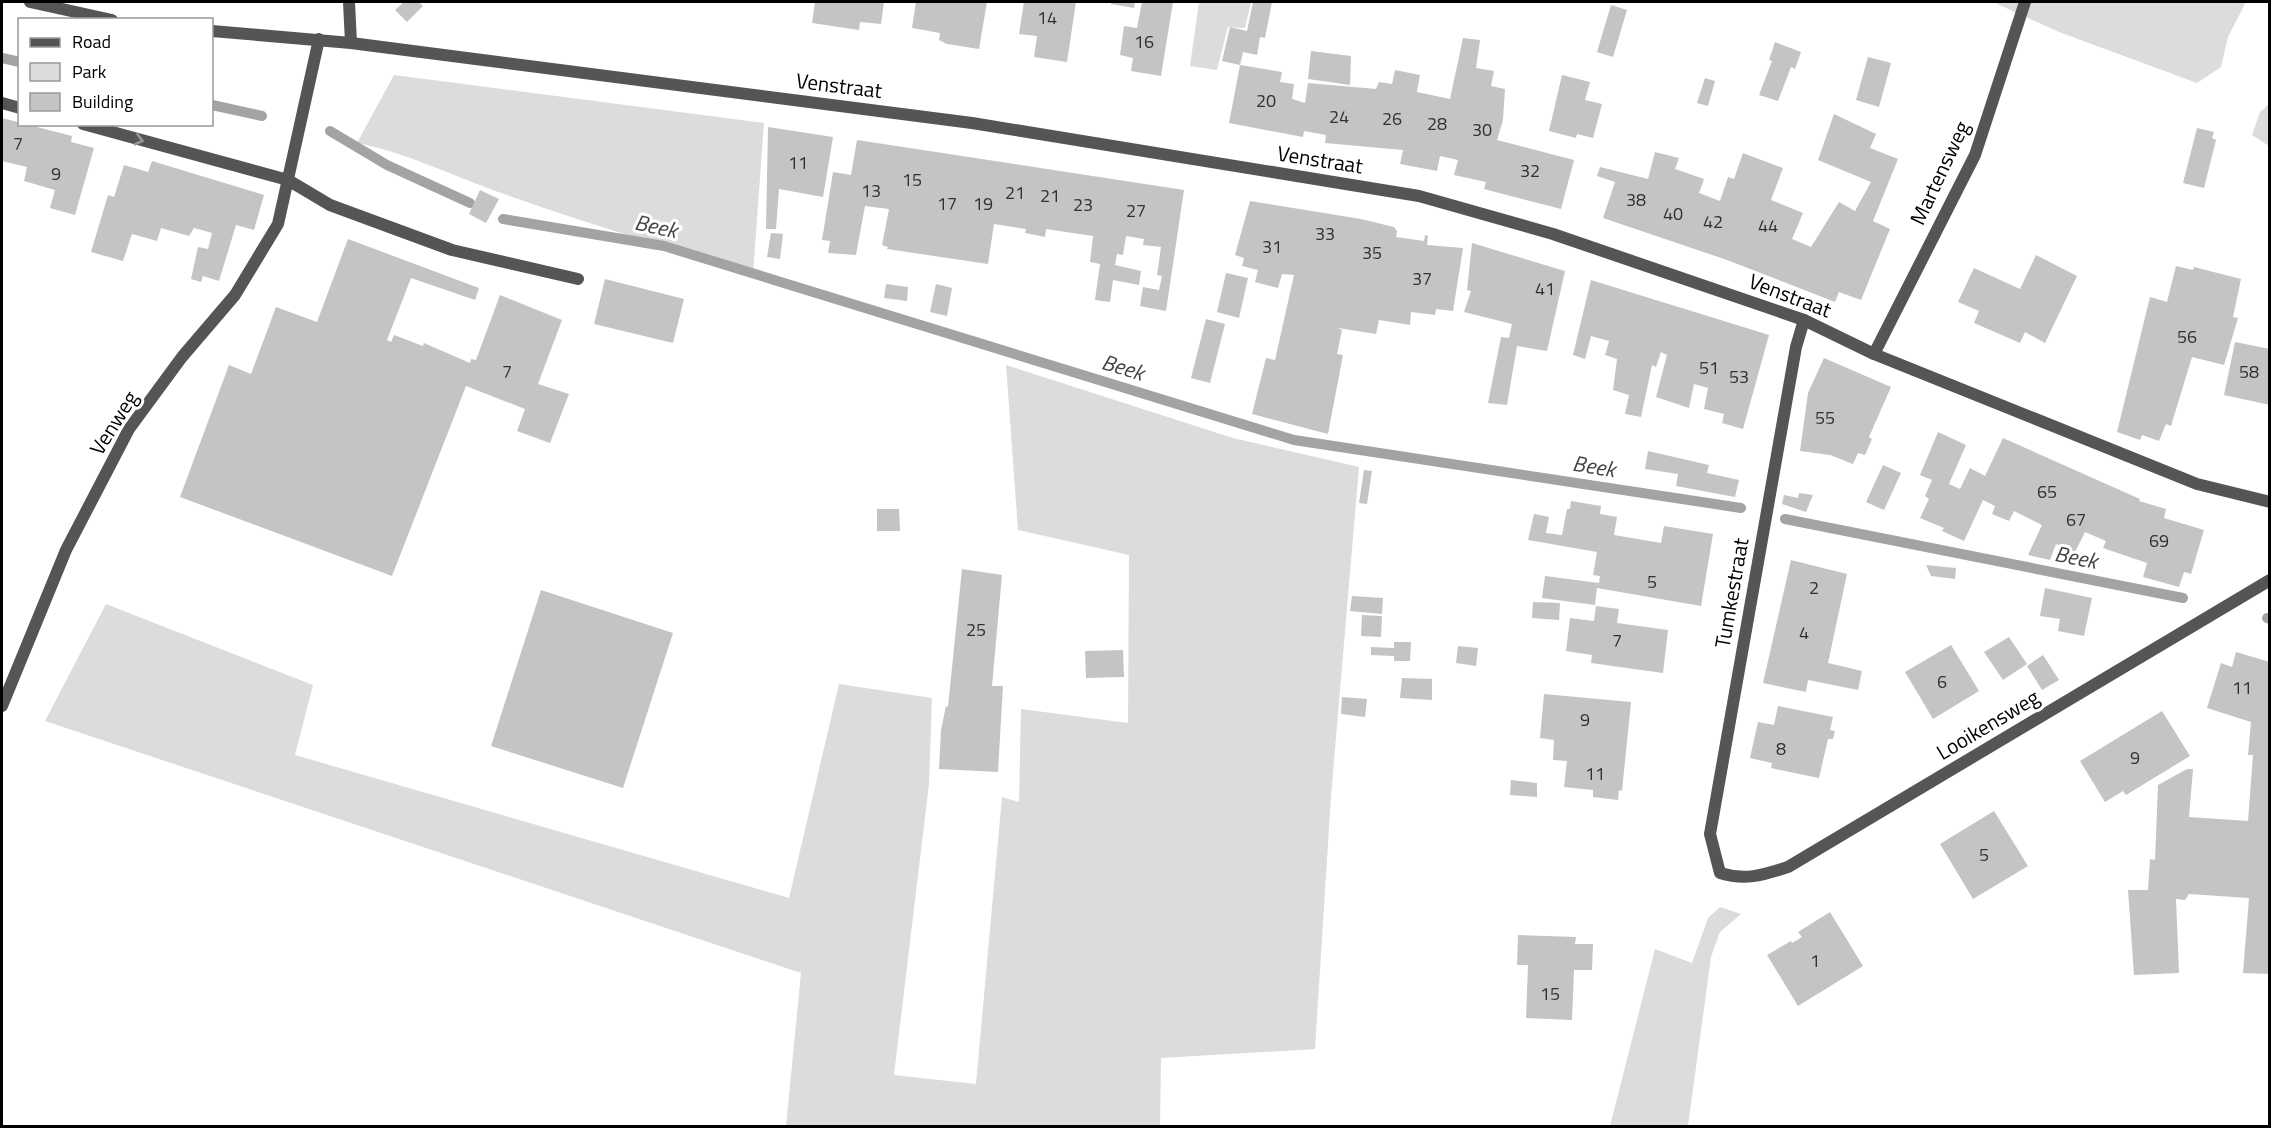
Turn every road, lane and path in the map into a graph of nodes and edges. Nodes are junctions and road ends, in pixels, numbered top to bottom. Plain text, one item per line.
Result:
1 (30, 2) edge
2 (348, 2) edge
3 (2025, 2) edge
4 (103, 18) edge
5 (213, 31) edge
6 (319, 39) junction
7 (351, 43) junction
8 (2, 103) edge
9 (18, 107) edge
10 (90, 126) edge
11 (288, 180) junction
12 (578, 279) dead end
13 (1804, 320) junction
14 (1874, 354) junction
15 (2270, 502) edge
16 (2270, 580) edge
17 (2, 706) edge
18 (1720, 873) joint

1 - 4 street
2 - 7 street
3 - 14 street, Martensweg
5 - 6 street, Venstraat
6 - 7 street, Venstraat
6 - 11 street, Venweg
7 - 13 street, Venstraat
8 - 9 street
10 -> 11 street
11 - 12 street
11 - 17 street, Venweg
13 - 14 street, Venstraat
13 - 18 street, Tumkestraat
14 - 15 street, Venstraat
16 - 18 street, Looikensweg

